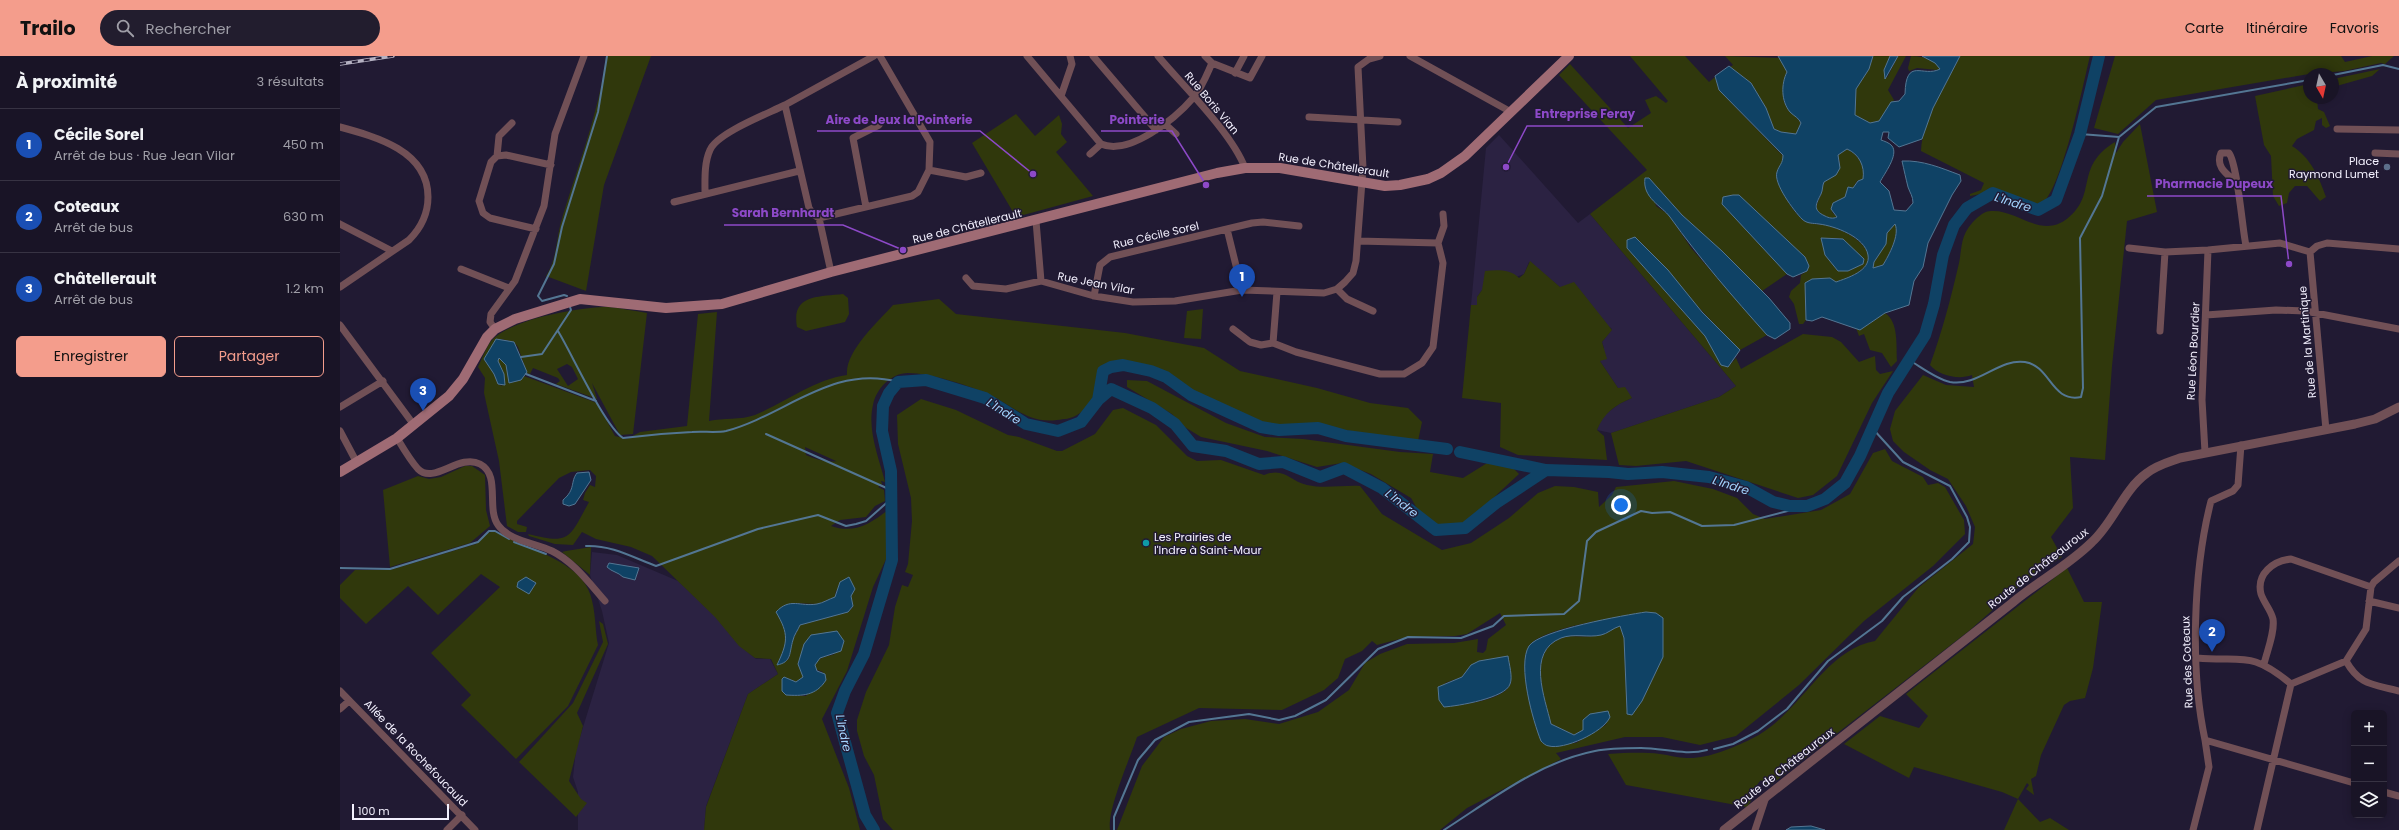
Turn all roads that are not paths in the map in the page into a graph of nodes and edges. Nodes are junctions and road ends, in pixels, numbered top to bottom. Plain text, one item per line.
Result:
1 (584, 56) edge
2 (874, 56) edge
3 (880, 56) edge
4 (1027, 56) edge
5 (1071, 56) edge
6 (1093, 56) edge
7 (1158, 56) edge
8 (1205, 56) edge
9 (1244, 56) edge
10 (1262, 56) edge
11 (1380, 56) edge
12 (1410, 56) edge
13 (1569, 56) edge
14 (1212, 63) junction
15 (1235, 73) junction
16 (1061, 96) junction
17 (1194, 98) junction
18 (784, 105) junction
19 (1511, 112) junction
20 (1309, 117) dead end
21 (1361, 121) junction
22 (1398, 122) dead end
23 (512, 123) dead end
24 (1164, 123) junction
25 (879, 125) dead end
26 (340, 127) edge
27 (2337, 129) dead end
28 (1156, 130) junction
29 (2399, 130) edge
30 (1176, 134) dead end
31 (1101, 144) junction
32 (2375, 153) dead end
33 (1090, 154) dead end
34 (2399, 154) edge
35 (497, 156) junction
36 (551, 165) junction
37 (1245, 168) junction
38 (929, 170) junction
39 (799, 171) junction
40 (981, 173) dead end
41 (2236, 182) dead end
42 (1363, 183) junction
43 (705, 193) junction
44 (674, 202) dead end
45 (866, 207) junction
46 (1443, 214) dead end
47 (819, 218) junction
48 (1036, 221) junction
49 (340, 224) edge
50 (1299, 226) dead end
51 (536, 229) junction
52 (1227, 229) junction
53 (1358, 241) junction
54 (1438, 243) junction
55 (2246, 246) junction
56 (2129, 248) dead end
57 (2399, 249) edge
58 (2208, 250) junction
59 (392, 251) junction
60 (2165, 252) junction
61 (2310, 252) junction
62 (461, 269) dead end
63 (831, 272) junction
64 (966, 278) dead end
65 (1041, 281) junction
66 (340, 287) edge
67 (509, 288) junction
68 (1242, 290) junction
69 (1336, 290) junction
70 (1277, 292) junction
71 (1094, 296) junction
72 (1373, 311) dead end
73 (2315, 313) junction
74 (2206, 315) junction
75 (340, 325) edge
76 (495, 329) junction
77 (1234, 329) dead end
78 (2399, 329) edge
79 (2160, 331) dead end
80 (1273, 342) junction
81 (382, 381) junction
82 (340, 407) edge
83 (2399, 407) edge
84 (414, 425) junction
85 (2326, 430) junction
86 (340, 431) edge
87 (397, 438) junction
88 (2241, 445) junction
89 (2204, 452) junction
90 (357, 463) junction
91 (340, 472) edge
92 (2399, 561) edge
93 (2371, 587) junction
94 (605, 601) dead end
95 (2370, 601) junction
96 (2399, 608) edge
97 (2197, 658) junction
98 (2346, 661) junction
99 (2264, 664) junction
100 (2291, 684) junction
101 (340, 691) edge
102 (2399, 691) edge
103 (349, 700) junction
104 (340, 709) edge
105 (2205, 740) junction
106 (2274, 759) junction
107 (2351, 782) edge
108 (2387, 793) edge
109 (2399, 796) edge
110 (1766, 797) junction
111 (462, 816) junction
112 (447, 830) edge
113 (475, 830) edge
114 (1724, 830) edge
115 (1755, 830) edge
116 (2193, 830) edge
117 (2257, 830) edge

1 - 36 street
2 - 18 street
3 - 38 street
4 - 16 street
5 - 16 street
6 - 28 street
7 - 17 street, Rue Boris Vian
8 - 14 street
9 - 15 street
10 - 15 street
11 - 21 street
12 - 19 street
13 - 19 main road, Rue de Châtellerault
14 - 15 street
14 - 17 street
16 - 31 street
17 - 24 street
17 - 37 street, Rue Boris Vian
18 - 39 street
18 - 43 street
19 - 42 main road, Rue de Châtellerault
20 - 21 street
21 - 22 street
21 - 42 street
23 - 35 street
24 - 28 street
24 - 30 street
25 - 45 street
26 - 59 street
27 - 29 street
28 - 31 street
31 - 33 street
32 - 34 street
35 - 36 street
35 - 51 street
36 - 51 street
37 - 42 main road, Rue de Châtellerault
37 - 48 main road, Rue de Châtellerault
38 - 40 street
38 - 45 street
39 - 43 street
39 - 47 street
41 - 55 street
42 - 53 street
43 - 44 street
45 - 47 street
46 - 54 street
47 - 63 street
48 - 63 main road, Rue de Châtellerault
48 - 65 street, Rue Jean Vilar
49 - 59 street
50 - 52 street, Rue Cécile Sorel
51 - 67 street
52 - 68 street
52 - 71 street, Rue Cécile Sorel
53 - 54 street
53 - 69 street
54 - 80 street
55 - 58 street
55 - 61 street
56 - 60 street
57 - 61 street
58 - 60 street
58 - 74 street, Rue Léon Bourdier
59 - 66 street
60 - 79 street
61 - 73 street, Rue de la Martinique
62 - 67 street
63 - 76 main road, Rue de Châtellerault
64 - 65 street, Rue Jean Vilar
65 - 71 street, Rue Jean Vilar
67 - 76 street
68 - 70 street, Rue Jean Vilar
68 - 71 street, Rue Jean Vilar
69 - 70 street, Rue Jean Vilar
69 - 72 street
70 - 80 street
73 - 74 street
73 - 78 street
73 - 85 street, Rue de la Martinique
74 - 89 street, Rue Léon Bourdier
75 - 81 street
76 - 84 main road, Rue de Châtellerault
77 - 80 street
81 - 82 street
81 - 84 street
83 - 85 street, Route de Châteauroux
84 - 87 main road, Rue de Châtellerault
85 - 88 street, Route de Châteauroux
86 - 90 street
87 - 90 main road, Rue de Châtellerault
87 - 94 street
88 - 89 street, Route de Châteauroux
88 - 97 street, Rue des Coteaux
89 - 110 street, Route de Châteauroux
90 - 91 main road, Rue de Châtellerault
92 - 93 street
93 - 95 street
93 - 99 street
95 - 96 street
95 - 98 street
97 - 99 street
97 - 105 street, Rue des Coteaux
98 - 100 street
98 - 102 street
99 - 100 street
100 - 106 street
101 - 103 street, Allée de la Rochefoucauld
103 - 104 street
103 - 111 street, Allée de la Rochefoucauld
105 - 106 street
105 - 116 street, Rue des Coteaux
106 - 107 street
106 - 117 street
108 - 109 street
110 - 114 street, Route de Châteauroux
110 - 115 street
111 - 112 street
111 - 113 street, Allée de la Rochefoucauld

